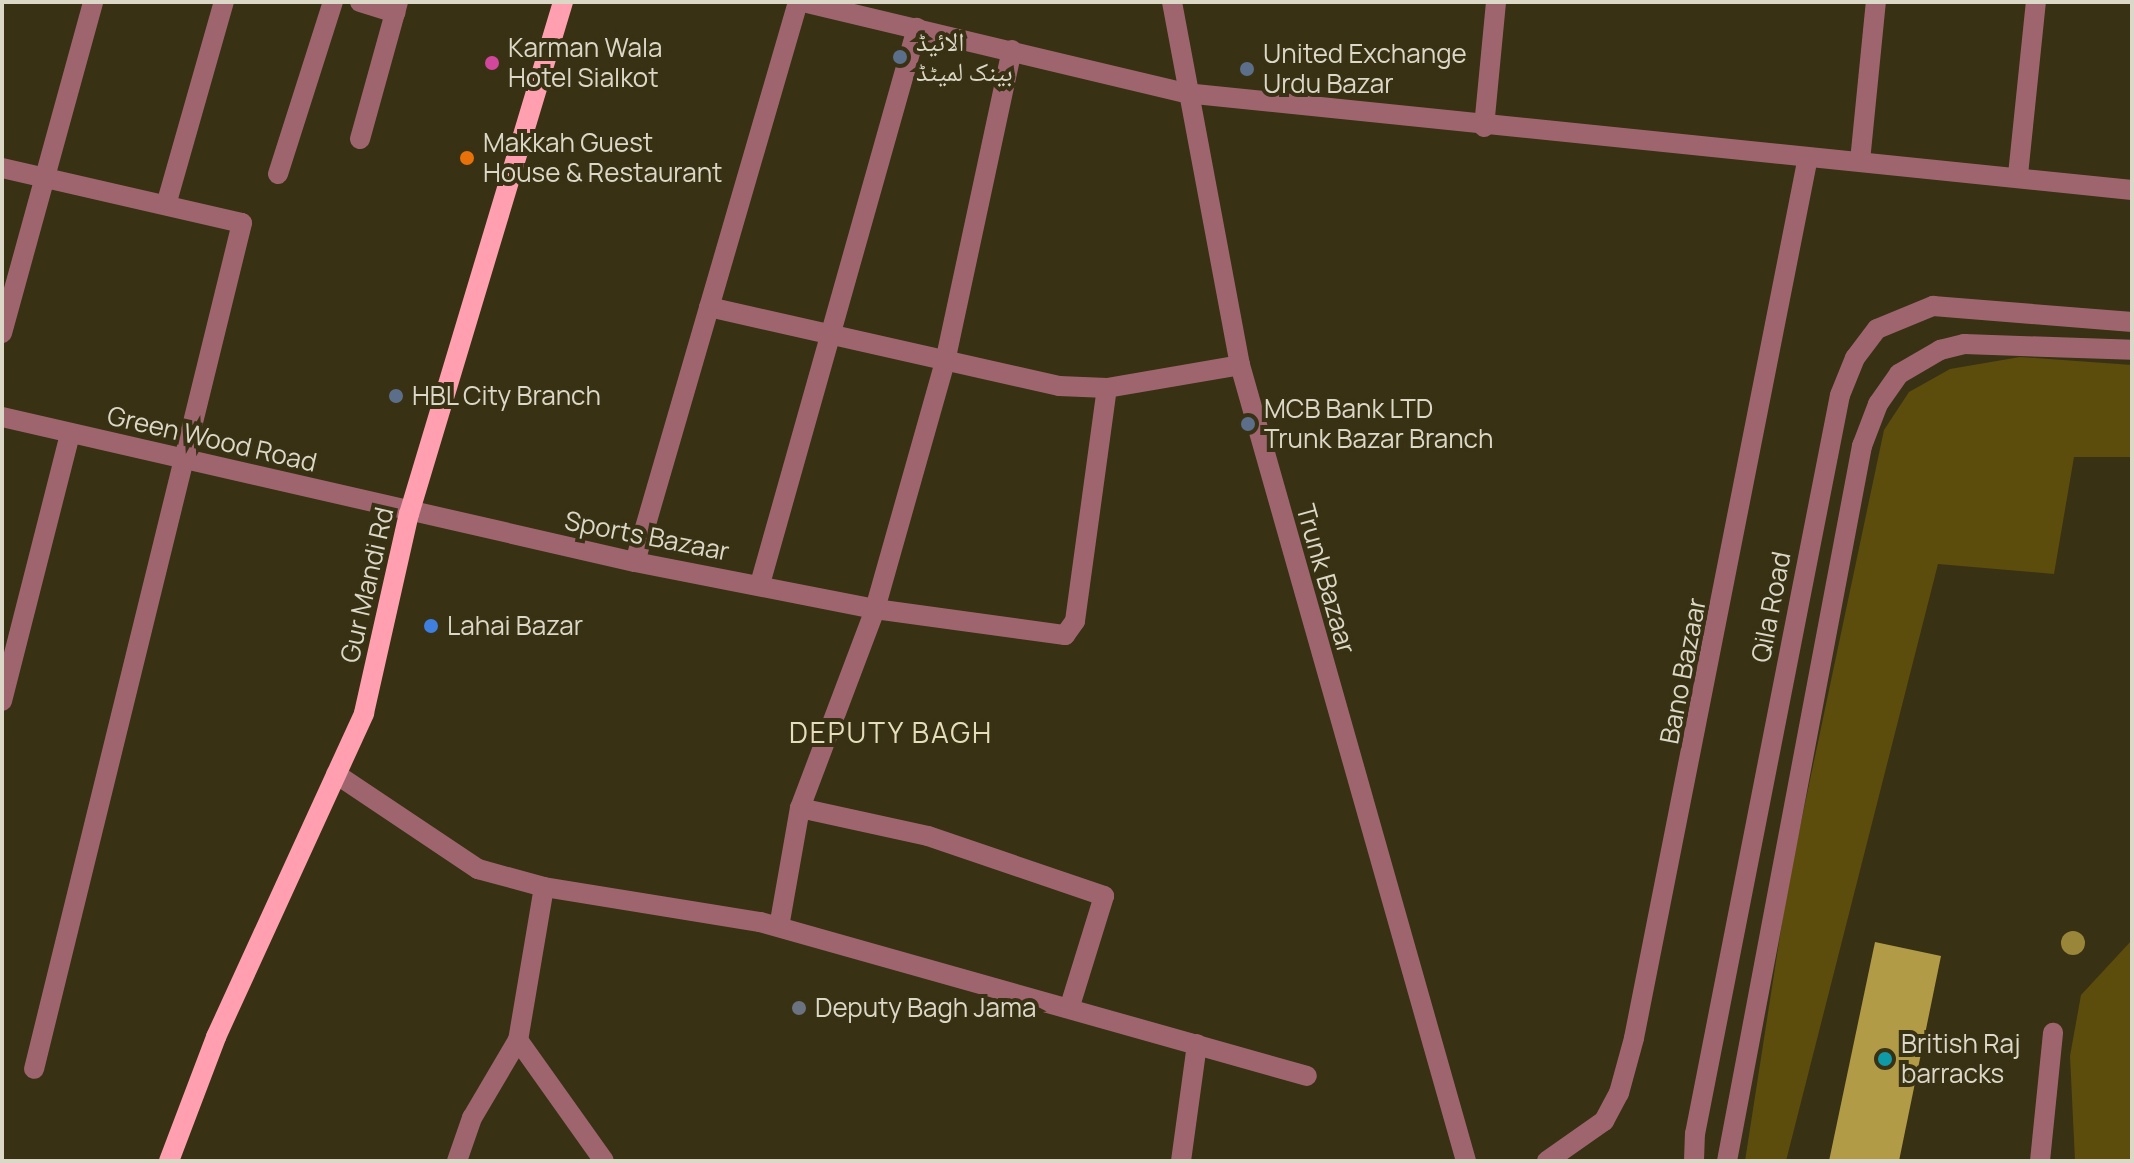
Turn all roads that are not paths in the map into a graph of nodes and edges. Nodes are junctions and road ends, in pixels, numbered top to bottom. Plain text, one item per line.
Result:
1 (93, 2) edge
2 (224, 2) edge
3 (333, 2) edge
4 (360, 2) edge
5 (563, 2) edge
6 (801, 2) edge
7 (1172, 2) edge
8 (1496, 2) edge
9 (1876, 2) edge
10 (2036, 2) edge
11 (397, 8) edge
12 (917, 28) junction
13 (1012, 50) junction
14 (1185, 93) junction
15 (1484, 127) junction
16 (360, 139) dead end
17 (1808, 157) junction
18 (1860, 161) junction
19 (2, 168) edge
20 (278, 174) dead end
21 (2018, 175) junction
22 (47, 179) junction
23 (2132, 190) edge
24 (166, 205) junction
25 (709, 307) junction
26 (2132, 322) edge
27 (2, 333) edge
28 (830, 336) junction
29 (2132, 350) edge
30 (945, 362) junction
31 (1240, 365) junction
32 (1107, 388) junction
33 (2, 417) edge
34 (70, 434) junction
35 (182, 456) junction
36 (409, 514) junction
37 (635, 562) junction
38 (760, 584) junction
39 (875, 609) junction
40 (2, 701) edge
41 (336, 774) junction
42 (800, 808) junction
43 (544, 887) junction
44 (779, 927) junction
45 (1070, 1006) junction
46 (2053, 1033) dead end
47 (518, 1040) junction
48 (1197, 1044) junction
49 (34, 1069) dead end
50 (1307, 1076) dead end
51 (169, 1161) edge
52 (457, 1161) edge
53 (604, 1161) edge
54 (1181, 1161) edge
55 (1466, 1161) edge
56 (1547, 1161) edge
57 (1694, 1161) edge
58 (1727, 1161) edge
59 (2040, 1161) edge

1 - 22 street
2 - 24 street
3 - 20 street
4 - 11 street
5 - 36 main road, Gur Mandi Rd
6 - 12 street
6 - 25 street
7 - 14 street, Trunk Bazaar
8 - 15 street
9 - 18 street
10 - 21 street
11 - 16 street
12 - 13 street
12 - 28 street
13 - 14 street
13 - 30 street
14 - 15 street
14 - 31 street, Trunk Bazaar
15 - 17 street
17 - 18 street
17 - 56 street, Bano Bazaar
18 - 21 street
19 - 22 street
21 - 23 street
22 - 24 street
22 - 27 street
24 - 35 street
25 - 28 street
25 - 37 street
26 - 57 street, Qila Road
28 - 30 street
28 - 38 street
29 - 58 street
30 - 32 street
30 - 39 street
31 - 32 street
31 - 55 street, Trunk Bazaar
32 - 39 street, Sports Bazaar
33 - 34 street, Green Wood Road
34 - 35 street, Green Wood Road
34 - 40 street
35 - 36 street, Green Wood Road
35 - 49 street
36 - 37 street, Sports Bazaar
36 - 41 main road, Gur Mandi Rd
37 - 38 street, Sports Bazaar
38 - 39 street, Sports Bazaar
39 - 42 street
41 - 43 street
41 - 51 main road, Gur Mandi Rd
42 - 44 street
42 - 45 street
43 - 44 street
43 - 47 street
44 - 45 street
45 - 48 street
46 - 59 street
47 - 52 street
47 - 53 street
48 - 50 street
48 - 54 street

